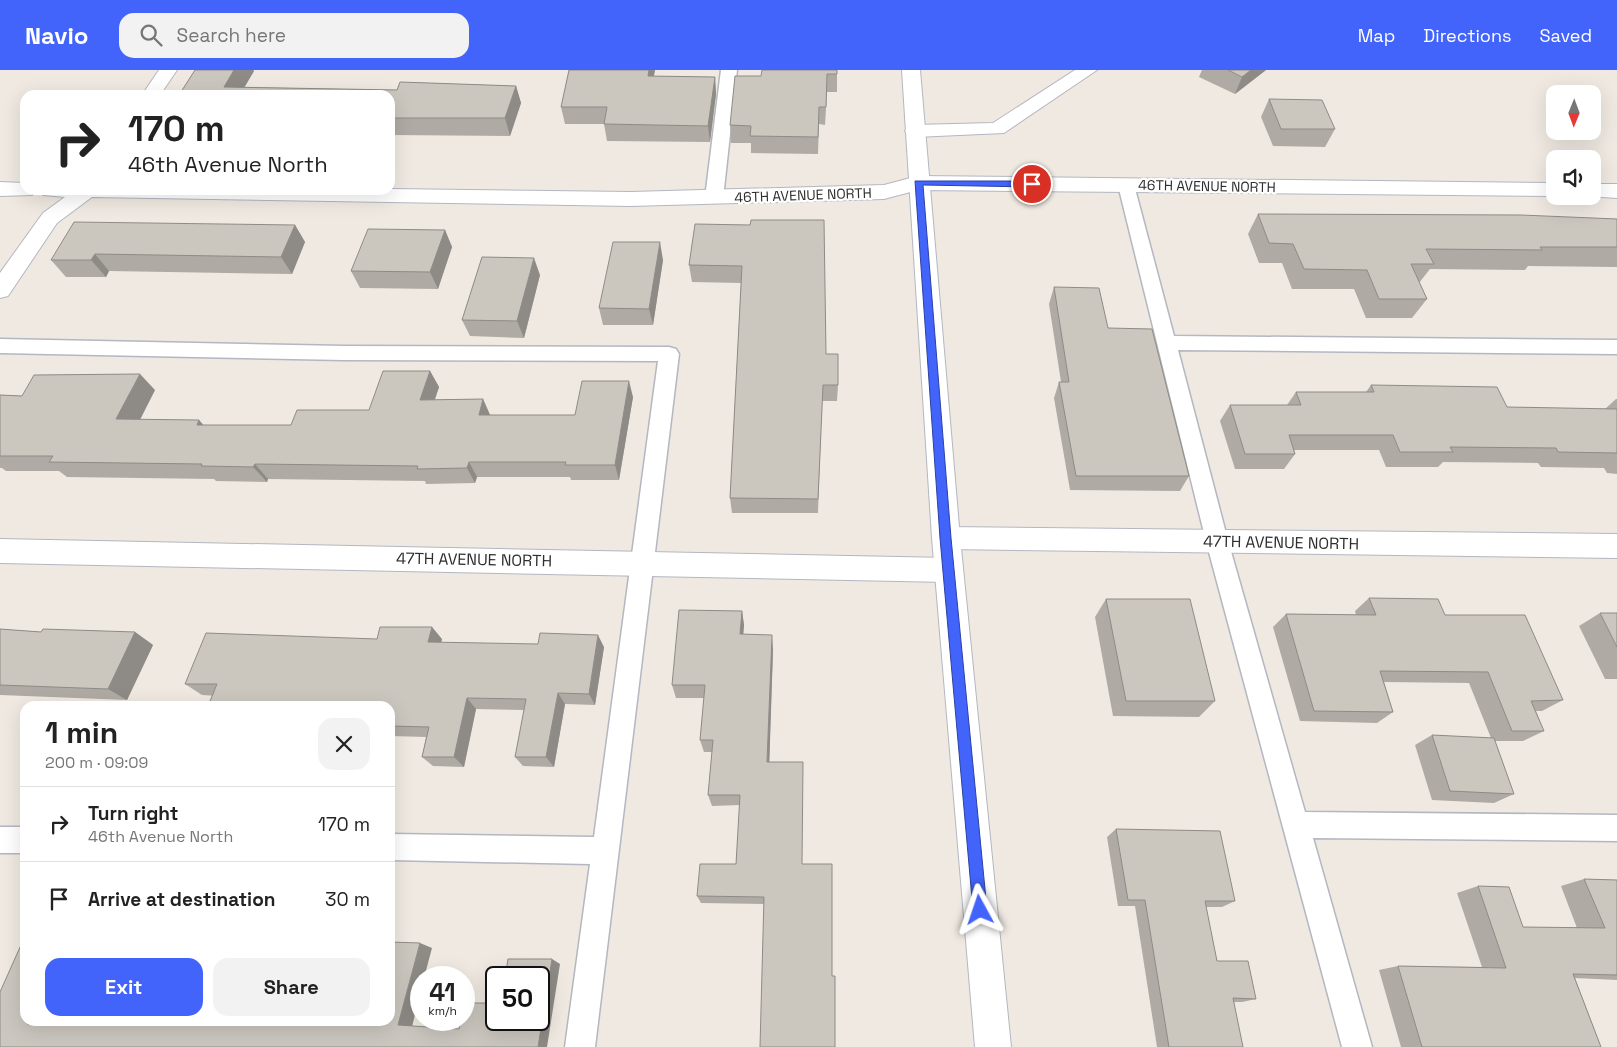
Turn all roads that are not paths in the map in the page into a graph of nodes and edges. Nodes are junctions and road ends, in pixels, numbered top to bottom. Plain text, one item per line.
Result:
1 (168, 70) edge
2 (729, 70) edge
3 (911, 70) edge
4 (1088, 70) edge
5 (155, 90) edge
6 (915, 131) junction
7 (918, 183) junction
8 (1126, 185) junction
9 (0, 189) edge
10 (20, 190) edge
11 (1546, 190) edge
12 (1601, 191) edge
13 (1617, 191) edge
14 (81, 195) edge
15 (390, 195) edge
16 (714, 198) junction
17 (0, 290) edge
18 (1166, 343) junction
19 (0, 346) edge
20 (1617, 347) edge
21 (1217, 541) junction
22 (1617, 546) edge
23 (0, 551) edge
24 (947, 554) junction
25 (644, 562) junction
26 (1295, 825) junction
27 (1617, 828) edge
28 (0, 840) edge
29 (20, 840) edge
30 (395, 847) edge
31 (606, 851) junction
32 (580, 1047) edge
33 (993, 1047) edge
34 (1356, 1047) edge

1 - 5 street
2 - 16 lane
3 - 6 street
4 - 6 street
6 - 7 street
7 - 8 street, 46TH AVENUE NORTH
7 - 16 street, 46TH AVENUE NORTH
7 - 24 street
8 - 11 street, 46TH AVENUE NORTH
8 - 18 lane
9 - 10 street
12 - 13 street
14 - 17 street
15 - 16 street, 46TH AVENUE NORTH
18 - 20 lane
18 - 21 lane
19 - 25 lane
21 - 22 street, 47TH AVENUE NORTH
21 - 24 street, 47TH AVENUE NORTH
21 - 26 lane
23 - 25 street, 47TH AVENUE NORTH
24 - 25 street, 47TH AVENUE NORTH
24 - 33 street
25 - 31 lane
26 - 27 lane
26 - 34 lane
28 - 29 lane
30 - 31 lane
31 - 32 lane

